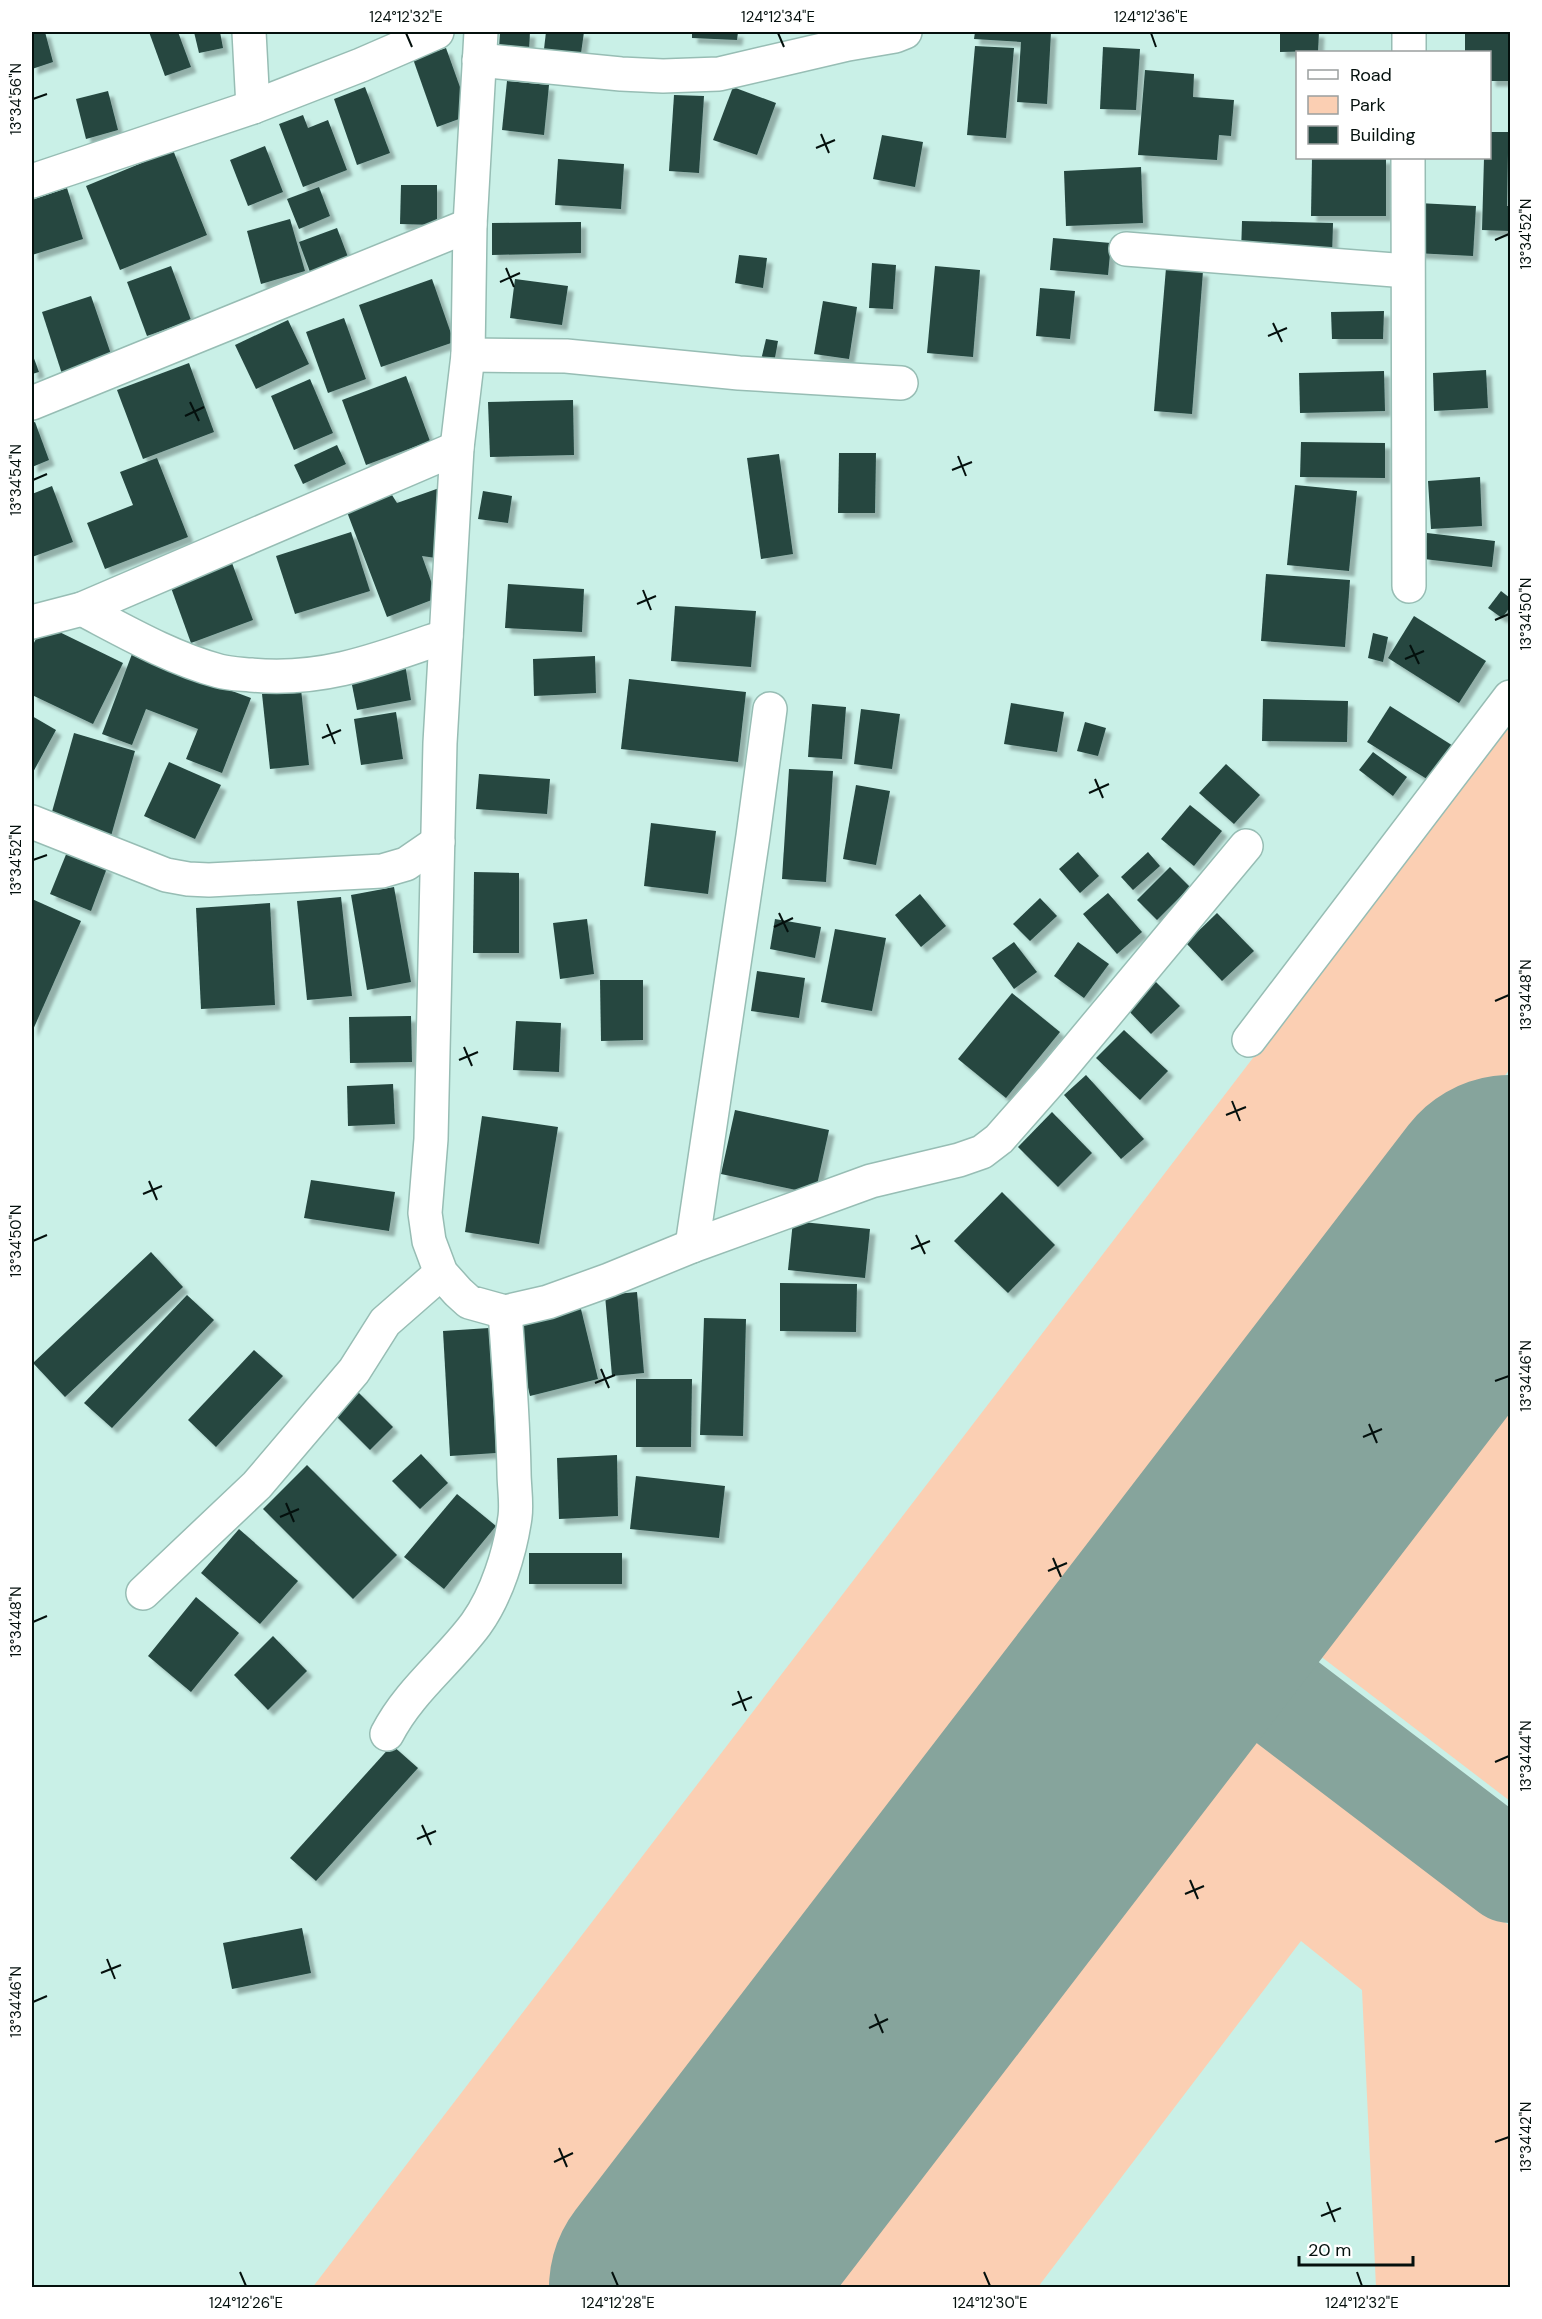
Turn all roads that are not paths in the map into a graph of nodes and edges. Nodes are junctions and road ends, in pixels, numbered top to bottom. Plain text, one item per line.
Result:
1 (249, 32) edge
2 (437, 32) edge
3 (905, 32) edge
4 (1409, 32) edge
5 (480, 46) edge
6 (1408, 51) edge
7 (253, 107) junction
8 (1408, 159) edge
9 (32, 182) edge
10 (470, 225) junction
11 (1126, 249) dead end
12 (1407, 271) junction
13 (468, 355) junction
14 (901, 383) dead end
15 (32, 404) edge
16 (457, 448) junction
17 (1409, 586) dead end
18 (82, 609) junction
19 (32, 622) edge
20 (446, 636) junction
21 (1510, 697) edge
22 (770, 709) dead end
23 (32, 822) edge
24 (438, 842) junction
25 (1246, 846) dead end
26 (1249, 1040) dead end
27 (692, 1246) junction
28 (441, 1273) junction
29 (505, 1312) junction
30 (143, 1593) dead end
31 (387, 1734) dead end

1 - 7 street
2 - 7 street
3 - 5 street
4 - 6 street
5 - 10 street
7 - 9 street
8 - 12 street
10 - 13 street
10 - 15 street
11 - 12 street
12 - 17 street
13 - 14 street
13 - 16 street
16 - 18 street
16 - 20 street
18 - 19 street
18 - 20 street
20 - 24 street
21 - 26 street
22 - 27 street
23 - 24 street
24 - 28 street
25 - 27 street
27 - 29 street
28 - 29 street
28 - 30 street
29 - 31 street

